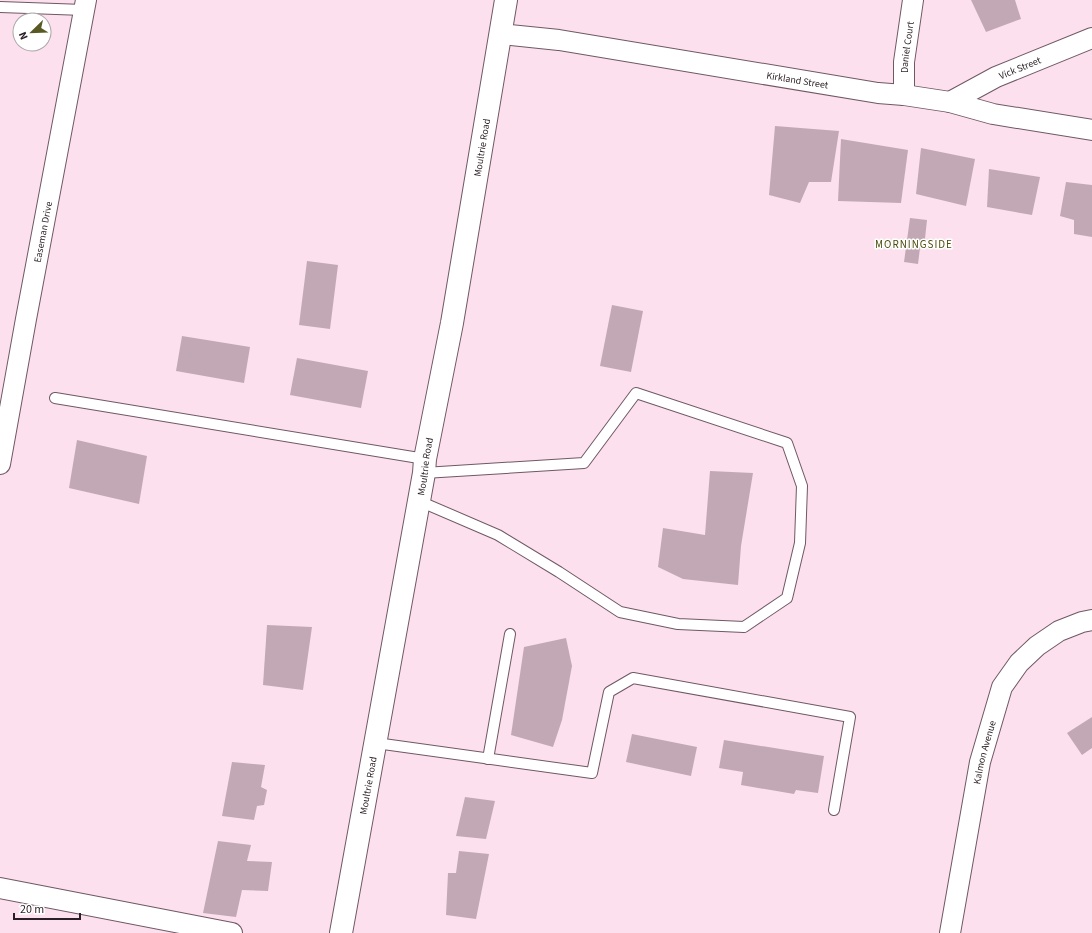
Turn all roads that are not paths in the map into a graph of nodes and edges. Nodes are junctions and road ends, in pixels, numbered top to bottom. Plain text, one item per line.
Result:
1 (506, 0) edge
2 (913, 0) edge
3 (85, 5) edge
4 (0, 7) edge
5 (501, 34) junction
6 (1092, 38) edge
7 (904, 95) junction
8 (950, 102) junction
9 (1092, 130) edge
10 (55, 398) dead end
11 (0, 464) edge
12 (424, 466) junction
13 (419, 501) junction
14 (1092, 620) edge
15 (510, 634) dead end
16 (376, 743) junction
17 (488, 760) junction
18 (834, 810) dead end
19 (0, 888) edge
20 (232, 933) edge
21 (341, 933) edge
22 (950, 933) edge

1 - 5 street, Moultrie Road
2 - 7 street, Daniel Court
3 - 4 lane
3 - 11 street, Easeman Drive
5 - 7 street, Kirkland Street
5 - 12 street, Moultrie Road
6 - 8 street, Vick Street
7 - 8 street, Kirkland Street
8 - 9 street, Kirkland Street
10 - 12 lane
12 - 13 street, Moultrie Road
12 - 13 lane
13 - 16 street, Moultrie Road
14 - 22 street, Kalmon Avenue
15 - 17 lane
16 - 17 lane
16 - 21 street, Moultrie Road
17 - 18 lane
19 - 20 street

